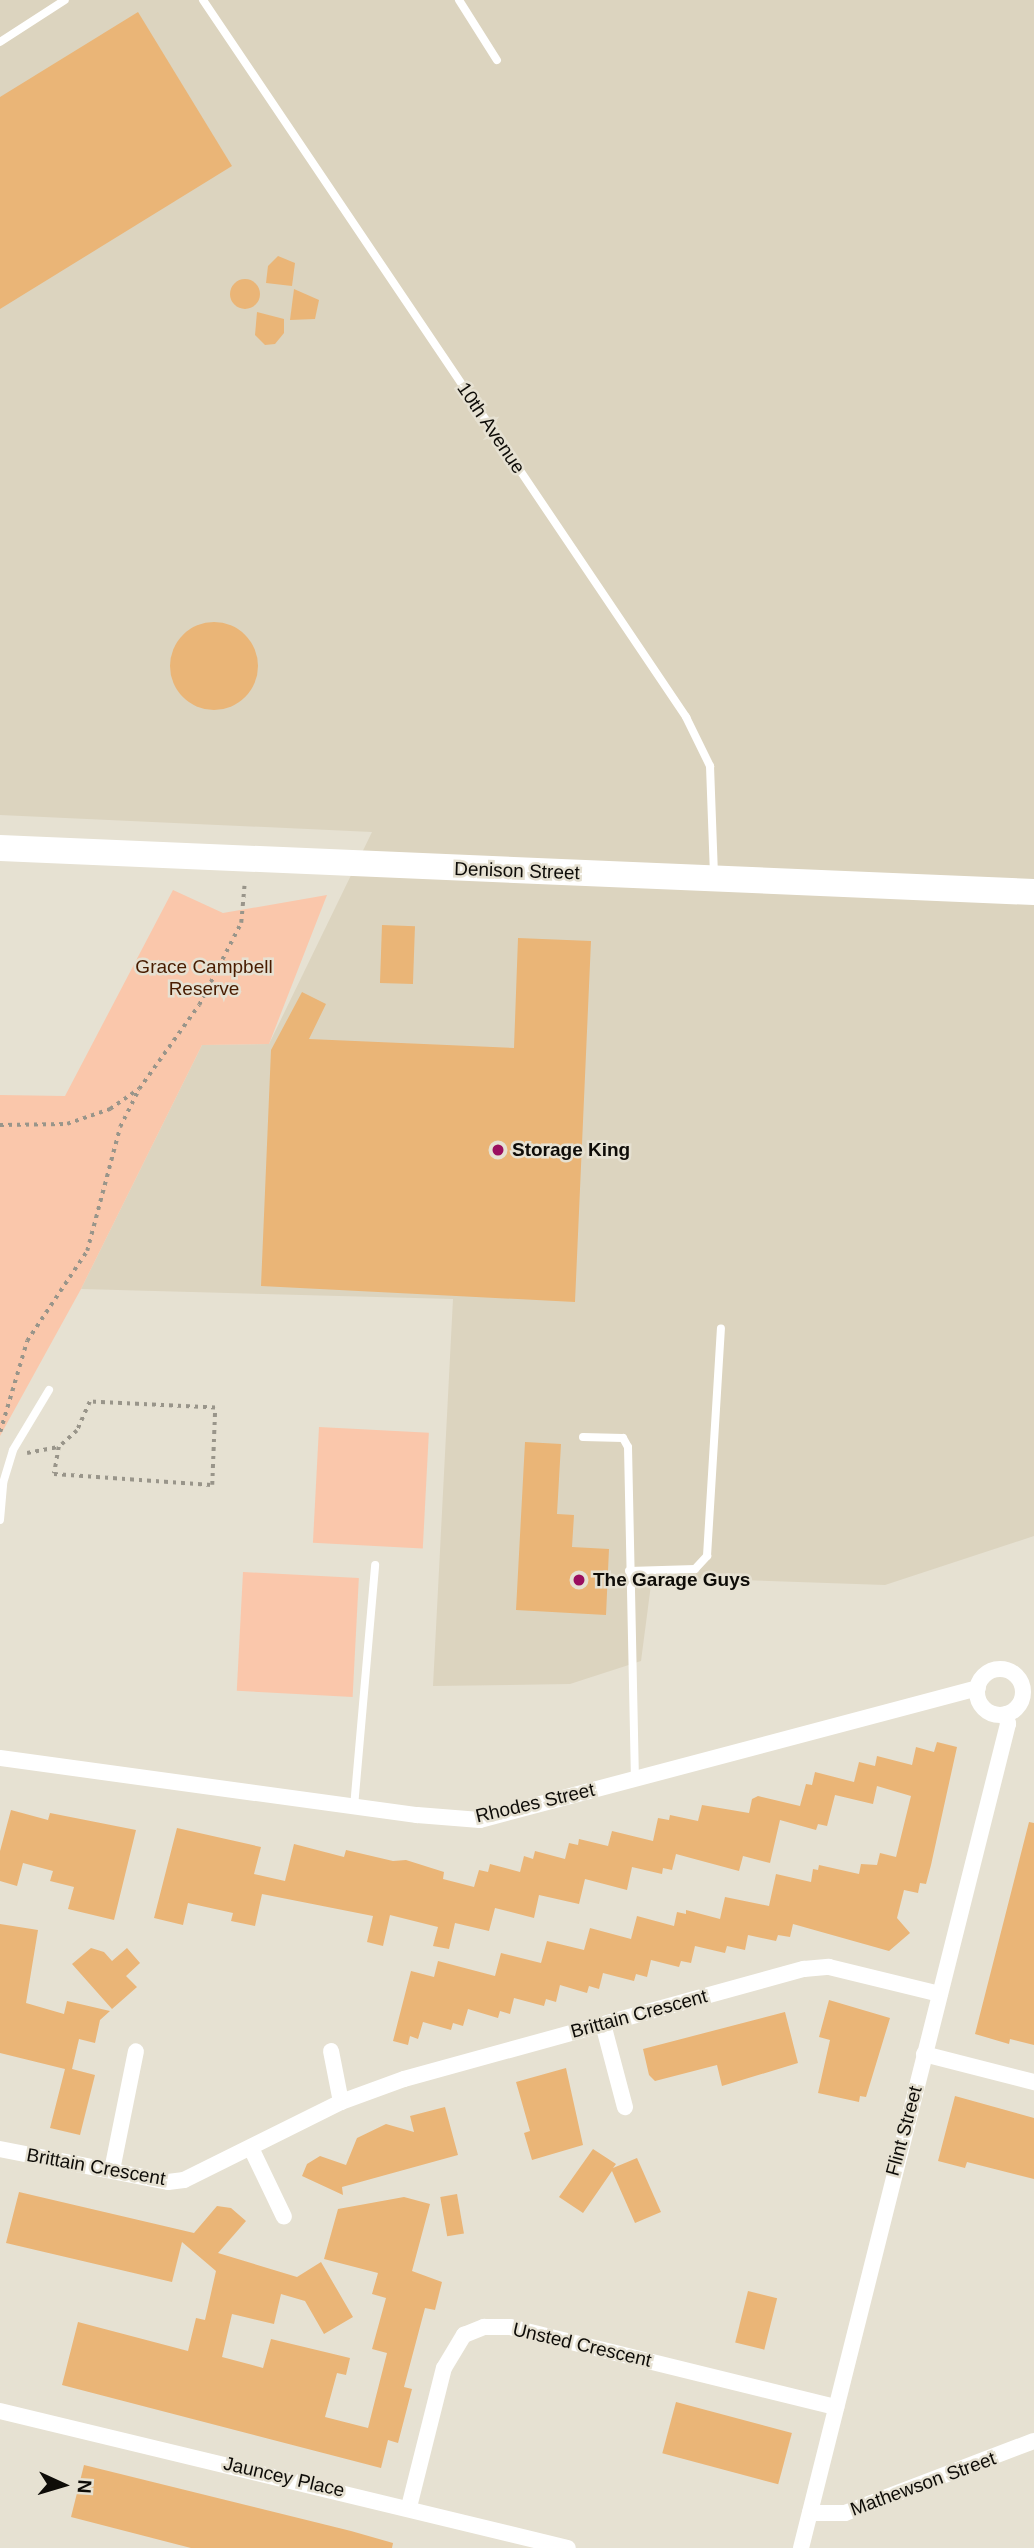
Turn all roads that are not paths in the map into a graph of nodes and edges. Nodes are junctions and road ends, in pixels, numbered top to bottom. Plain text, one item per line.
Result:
1 (65, 0) edge
2 (203, 0) edge
3 (459, 0) edge
4 (0, 42) edge
5 (497, 60) dead end
6 (0, 848) edge
7 (714, 878) junction
8 (1034, 892) edge
9 (721, 1328) dead end
10 (49, 1390) dead end
11 (583, 1437) dead end
12 (0, 1520) edge
13 (375, 1565) dead end
14 (629, 1571) junction
15 (1026, 1677) edge
16 (978, 1688) junction
17 (1006, 1714) junction
18 (0, 1758) edge
19 (635, 1779) junction
20 (354, 1807) junction
21 (940, 1994) junction
22 (603, 2024) junction
23 (331, 2051) dead end
24 (136, 2052) dead end
25 (924, 2054) junction
26 (1034, 2082) edge
27 (341, 2102) junction
28 (625, 2107) dead end
29 (251, 2148) junction
30 (0, 2149) edge
31 (112, 2170) junction
32 (284, 2217) dead end
33 (836, 2407) junction
34 (0, 2411) edge
35 (1034, 2441) edge
36 (409, 2507) junction
37 (810, 2513) junction
38 (568, 2548) edge
39 (801, 2548) edge

1 - 4 lane
2 - 7 lane, 10th Avenue
3 - 5 lane
6 - 7 main road, Denison Street
7 - 8 main road, Denison Street
9 - 14 lane
10 - 12 lane
11 - 14 lane
13 - 20 lane
14 - 19 lane
15 - 16 street
15 - 17 street
16 - 17 street
16 - 19 street, Rhodes Street
17 - 21 street, Flint Street
18 - 20 street, Rhodes Street
19 - 20 street, Rhodes Street
21 - 22 street, Brittain Crescent
21 - 25 street, Flint Street
22 - 27 street, Brittain Crescent
22 - 28 street
23 - 27 street
24 - 31 street
25 - 26 street
25 - 33 street, Flint Street
27 - 29 street, Brittain Crescent
29 - 31 street, Brittain Crescent
29 - 32 street
30 - 31 street, Brittain Crescent
33 - 36 street, Unsted Crescent
33 - 37 street, Flint Street
34 - 36 street, Jauncey Place
35 - 37 street, Mathewson Street
36 - 38 street, Jauncey Place
37 - 39 street, Flint Street

